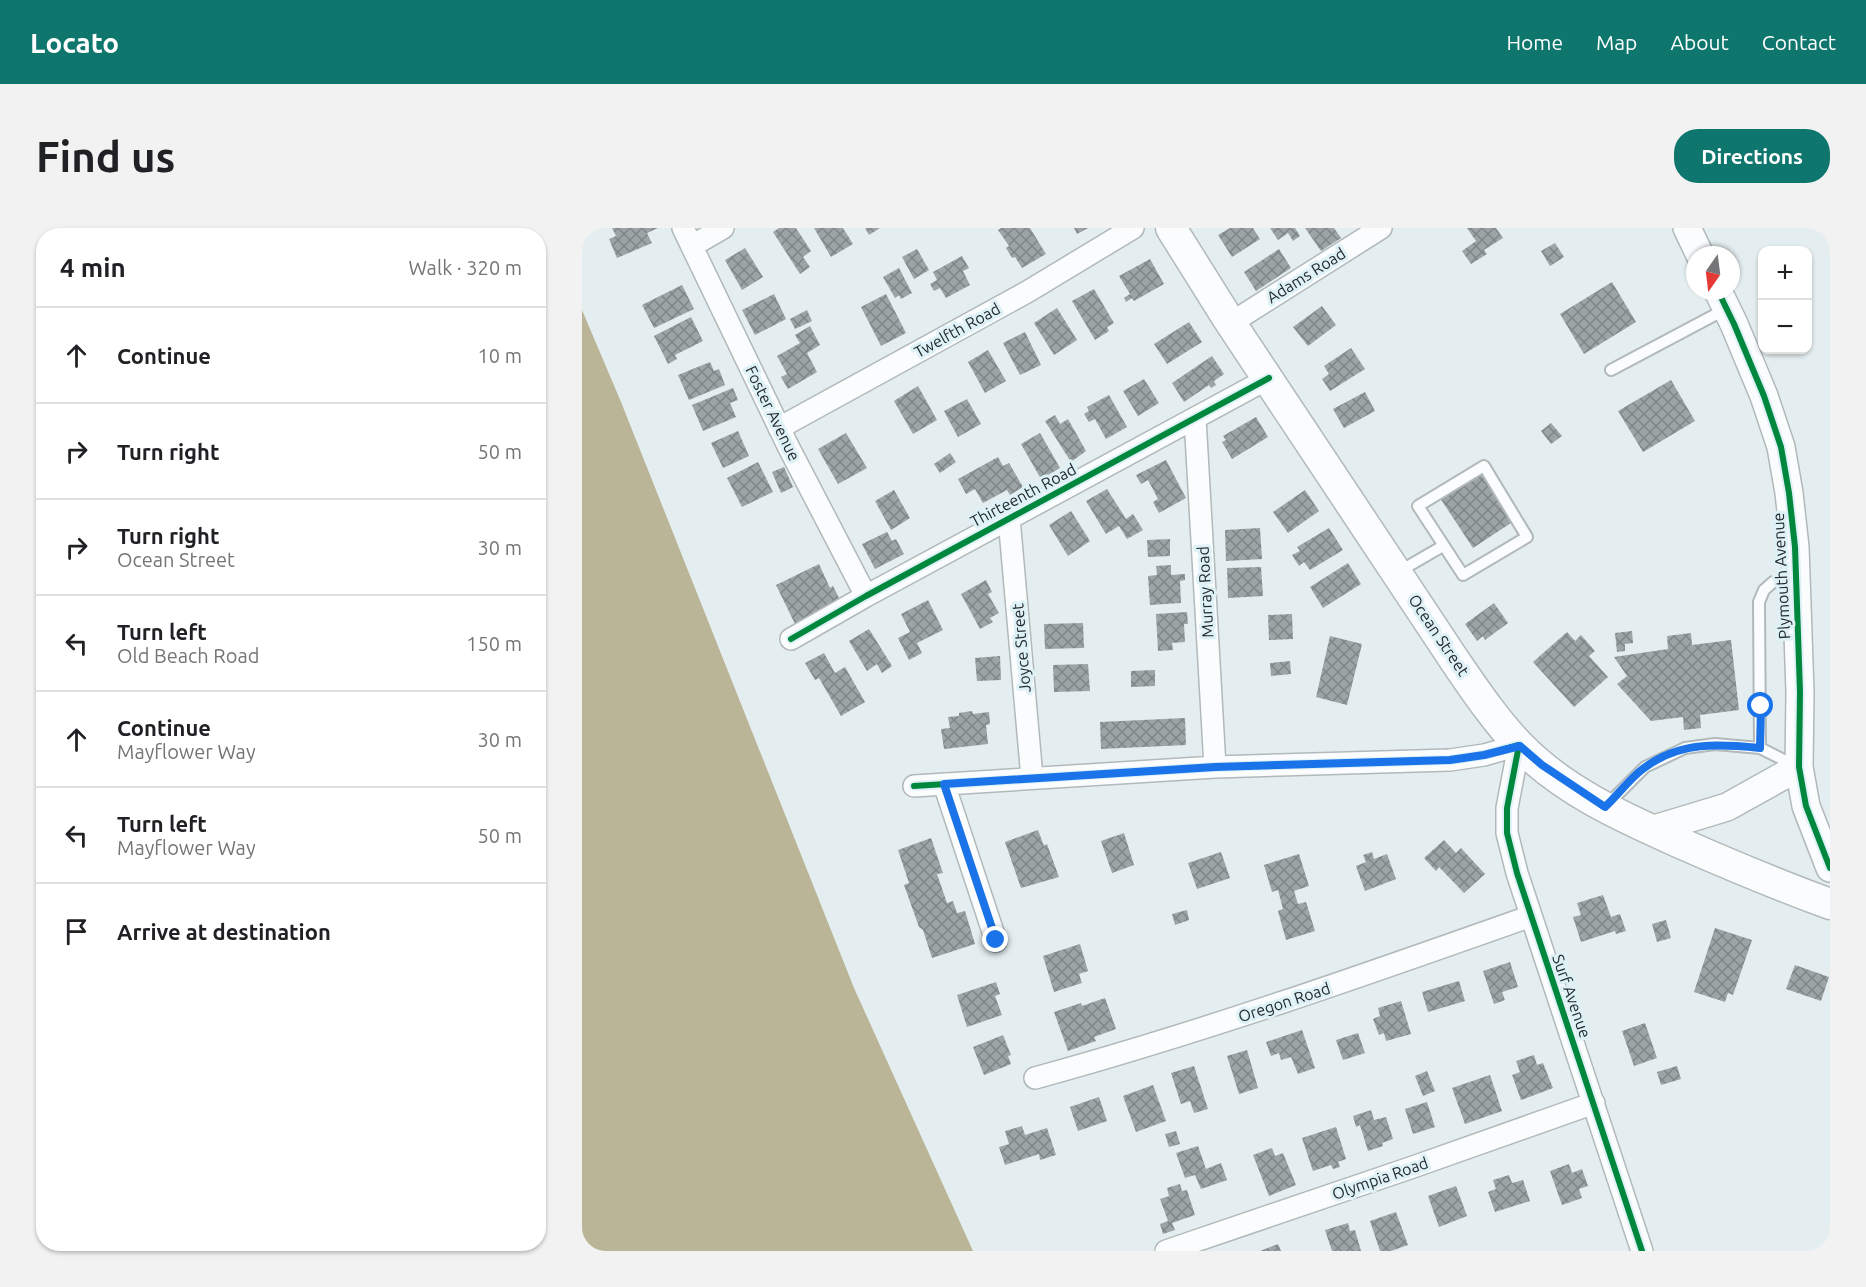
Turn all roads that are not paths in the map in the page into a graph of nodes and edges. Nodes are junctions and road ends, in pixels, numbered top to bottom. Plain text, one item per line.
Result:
1 (723, 228) edge
2 (1133, 228) edge
3 (1171, 228) edge
4 (1381, 228) edge
5 (1687, 228) edge
6 (688, 237) edge
7 (1696, 246) edge
8 (1722, 300) edge
9 (1231, 323) junction
10 (1611, 370) dead end
11 (1269, 378) junction
12 (1195, 418) junction
13 (780, 428) junction
14 (1009, 518) junction
15 (1443, 546) junction
16 (1398, 572) junction
17 (1796, 582) junction
18 (866, 596) junction
19 (791, 639) dead end
20 (1520, 746) junction
21 (1760, 748) junction
22 (1215, 767) junction
23 (1799, 767) junction
24 (1032, 778) junction
25 (944, 784) junction
26 (914, 786) dead end
27 (1605, 807) junction
28 (1651, 830) junction
29 (1830, 868) edge
30 (1830, 904) edge
31 (1531, 916) junction
32 (996, 940) dead end
33 (1035, 1078) dead end
34 (1594, 1103) junction
35 (1166, 1251) edge
36 (1642, 1251) edge

1 - 6 street
2 - 13 street, Twelfth Road
3 - 9 main road, Ocean Street
4 - 9 street, Adams Road
5 - 7 street
6 - 13 street, Foster Avenue
8 - 10 lane
8 - 17 street, Plymouth Avenue
9 - 11 main road, Ocean Street
11 - 12 street, Thirteenth Road
11 - 16 main road, Ocean Street
12 - 14 street, Thirteenth Road
12 - 22 street, Murray Road
13 - 18 street, Foster Avenue
14 - 18 street, Thirteenth Road
14 - 24 street, Joyce Street
15 - 15 lane
15 - 16 lane
16 - 20 main road, Ocean Street
17 - 21 lane
17 - 23 street, Plymouth Avenue
18 - 19 street, Thirteenth Road
20 - 22 street
20 - 27 main road, Ocean Street
20 - 31 street, Surf Avenue
21 - 23 lane
21 - 27 lane
22 - 24 street
23 - 28 street
23 - 29 street, Plymouth Avenue
24 - 25 street
25 - 26 street
25 - 32 street
27 - 28 main road, Ocean Street
28 - 30 main road, Ocean Street
31 - 33 street, Oregon Road
31 - 34 street, Surf Avenue
34 - 35 street, Olympia Road
34 - 36 street, Surf Avenue

